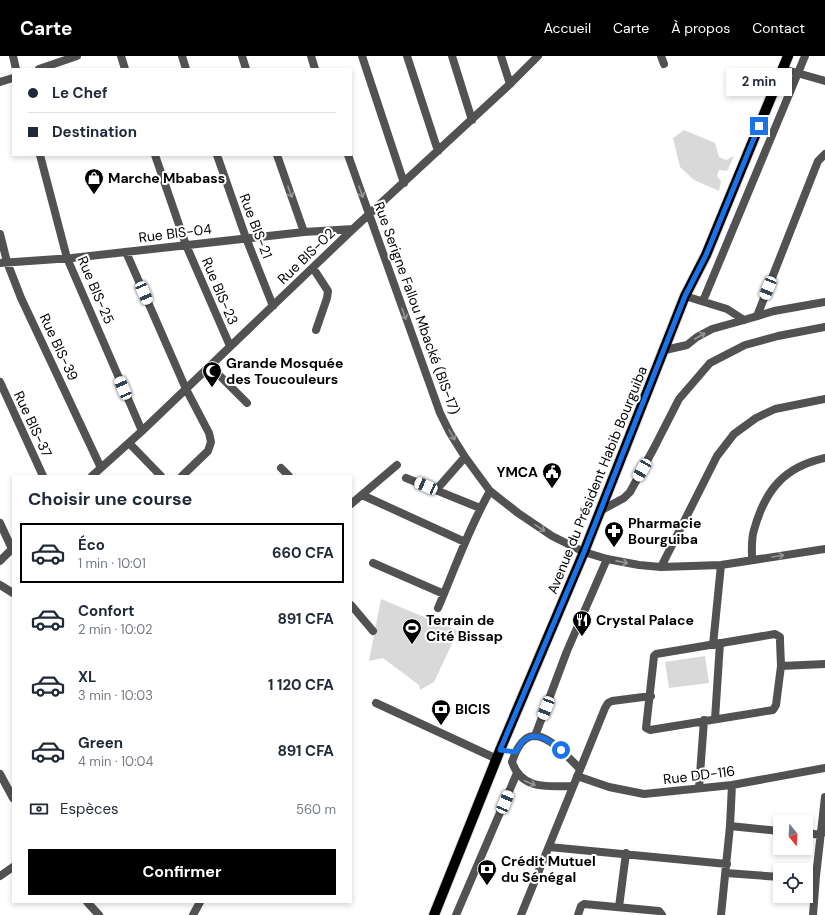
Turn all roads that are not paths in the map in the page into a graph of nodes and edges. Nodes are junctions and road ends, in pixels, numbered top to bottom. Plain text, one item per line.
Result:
1 (13, 56) edge
2 (77, 56) edge
3 (121, 56) edge
4 (182, 56) edge
5 (242, 56) edge
6 (311, 56) edge
7 (362, 56) edge
8 (407, 56) edge
9 (452, 56) edge
10 (501, 56) edge
11 (538, 56) edge
12 (788, 56) edge
13 (805, 56) edge
14 (16, 68) edge
15 (42, 68) edge
16 (125, 68) edge
17 (186, 68) edge
18 (246, 68) edge
19 (315, 68) edge
20 (783, 69) junction
21 (798, 73) junction
22 (12, 78) edge
23 (825, 81) edge
24 (0, 82) edge
25 (510, 84) junction
26 (472, 120) junction
27 (438, 151) junction
28 (825, 154) edge
29 (40, 156) edge
30 (155, 156) edge
31 (216, 156) edge
32 (277, 156) edge
33 (348, 156) edge
34 (404, 183) junction
35 (370, 214) junction
36 (353, 229) junction
37 (304, 232) junction
38 (0, 234) edge
39 (246, 238) junction
40 (186, 245) junction
41 (126, 252) junction
42 (70, 258) junction
43 (4, 263) edge
44 (313, 268) junction
45 (685, 296) junction
46 (703, 301) junction
47 (825, 302) edge
48 (273, 306) junction
49 (757, 316) junction
50 (744, 320) junction
51 (825, 327) edge
52 (316, 330) dead end
53 (230, 346) junction
54 (665, 350) junction
55 (210, 366) junction
56 (0, 382) edge
57 (186, 389) junction
58 (825, 399) edge
59 (247, 403) dead end
60 (142, 431) junction
61 (129, 443) junction
62 (465, 457) junction
63 (825, 458) edge
64 (397, 465) dead end
65 (101, 468) junction
66 (281, 468) dead end
67 (43, 475) edge
68 (93, 475) edge
69 (160, 475) edge
70 (183, 475) edge
71 (288, 475) edge
72 (406, 478) dead end
73 (436, 490) junction
74 (490, 491) junction
75 (362, 496) junction
76 (352, 503) edge
77 (480, 508) junction
78 (600, 511) junction
79 (0, 523) edge
80 (465, 542) junction
81 (12, 549) edge
82 (825, 549) edge
83 (584, 552) junction
84 (607, 559) junction
85 (752, 560) junction
86 (0, 561) edge
87 (373, 563) dead end
88 (721, 565) junction
89 (661, 567) junction
90 (0, 585) edge
91 (12, 592) edge
92 (444, 594) junction
93 (352, 606) edge
94 (438, 608) dead end
95 (373, 631) dead end
96 (716, 644) junction
97 (825, 664) edge
98 (781, 666) junction
99 (651, 696) junction
100 (376, 703) dead end
101 (715, 719) junction
102 (704, 720) junction
103 (535, 736) junction
104 (500, 750) junction
105 (516, 752) junction
106 (496, 759) junction
107 (825, 768) edge
108 (517, 773) junction
109 (579, 773) junction
110 (0, 774) edge
111 (732, 785) junction
112 (573, 786) junction
113 (699, 788) junction
114 (12, 796) edge
115 (825, 797) edge
116 (730, 826) junction
117 (823, 826) edge
118 (773, 830) edge
119 (813, 834) edge
120 (821, 835) junction
121 (549, 846) junction
122 (626, 853) junction
123 (727, 864) junction
124 (12, 868) edge
125 (726, 873) junction
126 (825, 875) edge
127 (0, 876) edge
128 (773, 876) edge
129 (816, 878) junction
130 (813, 879) edge
131 (88, 903) edge
132 (199, 903) edge
133 (619, 907) junction
134 (99, 915) edge
135 (192, 915) edge
136 (434, 915) edge
137 (456, 915) edge
138 (521, 915) edge
139 (578, 915) edge
140 (662, 915) edge
141 (721, 915) edge
142 (813, 915) edge

1 - 14 street
2 - 15 street
3 - 16 street
4 - 17 street
5 - 18 street
6 - 19 street
7 - 34 street
8 - 27 street
9 - 26 street
10 - 25 street
11 - 25 street, Rue BIS-02
12 - 20 main road, Avenue du Président Habib Bourguiba
13 - 21 street
20 - 21 street
20 - 45 main road, Avenue du Président Habib Bourguiba
21 - 23 street
21 - 46 street
22 - 24 street
25 - 26 street, Rue BIS-02
26 - 27 street, Rue BIS-02
27 - 34 street, Rue BIS-02
28 - 49 street
29 - 42 street, Rue BIS-25
30 - 40 street, Rue BIS-23
31 - 39 street, Rue BIS-21
32 -> 37 street
33 -> 35 street, Rue Serigne Fallou Mbacké (BIS-17)
34 - 35 street, Rue BIS-02
35 - 36 street, Rue BIS-02
35 -> 62 street, Rue Serigne Fallou Mbacké (BIS-17)
36 - 37 street, Rue BIS-04
36 - 44 street, Rue BIS-02
37 - 39 street, Rue BIS-04
38 - 43 street, Rue BIS-39
39 - 40 street, Rue BIS-04
39 - 48 street, Rue BIS-21
40 - 41 street, Rue BIS-04
40 - 53 street, Rue BIS-23
41 - 42 street, Rue BIS-04
41 - 57 street
42 - 43 street, Rue BIS-04
42 - 60 street, Rue BIS-25
43 - 65 street, Rue BIS-39
44 - 48 street, Rue BIS-02
44 - 52 street
45 - 46 street
45 - 54 main road, Avenue du Président Habib Bourguiba
46 - 50 street
47 - 49 street
48 - 53 street, Rue BIS-02
49 - 50 street
54 -> 50 street
51 - 78 street
53 - 55 street, Rue BIS-02
54 - 78 main road, Avenue du Président Habib Bourguiba
55 - 57 street, Rue BIS-02
55 - 59 street
56 - 67 street, Rue BIS-37
57 - 60 street, Rue BIS-02
57 - 70 street
58 - 89 street
60 - 61 street, Rue BIS-02
61 - 65 street, Rue BIS-02
61 - 69 street
62 - 73 street
62 - 74 street, Rue Serigne Fallou Mbacké (BIS-17)
63 - 85 street
64 - 75 street
65 - 68 street, Rue BIS-02
66 - 71 street
72 - 73 street
73 - 77 street
74 - 77 street
74 -> 83 street, Rue Serigne Fallou Mbacké (BIS-17)
75 - 76 street
75 - 80 street
77 - 80 street
78 - 83 main road, Avenue du Président Habib Bourguiba
79 - 81 street
80 - 92 street
81 - 86 street
85 -> 82 street, Rue Serigne Fallou Mbacké (BIS-17)
83 - 84 street, Rue Serigne Fallou Mbacké (BIS-17)
83 - 104 main road, Avenue du Président Habib Bourguiba
84 -> 89 street, Rue Serigne Fallou Mbacké (BIS-17)
84 - 103 street
85 - 88 street, Rue Serigne Fallou Mbacké (BIS-17)
87 - 92 street
88 - 89 street, Rue Serigne Fallou Mbacké (BIS-17)
88 - 96 street
90 - 91 street
92 - 94 street
93 - 95 street
96 - 98 street
96 - 99 street
96 - 101 street
97 - 98 street
98 - 101 street
99 - 102 street
99 - 109 street
100 - 106 street
101 - 102 street
102 - 113 street
103 - 105 street
103 - 109 street
104 - 105 street
104 - 106 main road, Avenue du Président Habib Bourguiba
105 - 108 street
106 - 136 main road, Avenue du Président Habib Bourguiba
107 - 111 street, Rue DD-116
108 -> 112 street
108 - 137 street
109 - 112 street
109 - 113 street, Rue DD-116
110 - 114 street
111 - 113 street, Rue DD-116
111 - 116 street
112 - 121 street
115 - 117 street
116 - 118 street
116 - 123 street
117 - 120 street
119 - 120 street
120 - 129 street
121 - 122 street
121 - 138 street
122 - 123 street
122 - 133 street
123 - 125 street
124 - 127 street
125 - 128 street
125 - 141 street
126 - 129 street
129 - 130 street
129 - 142 street
131 - 134 street
132 - 135 street
133 - 139 street
133 - 140 street

